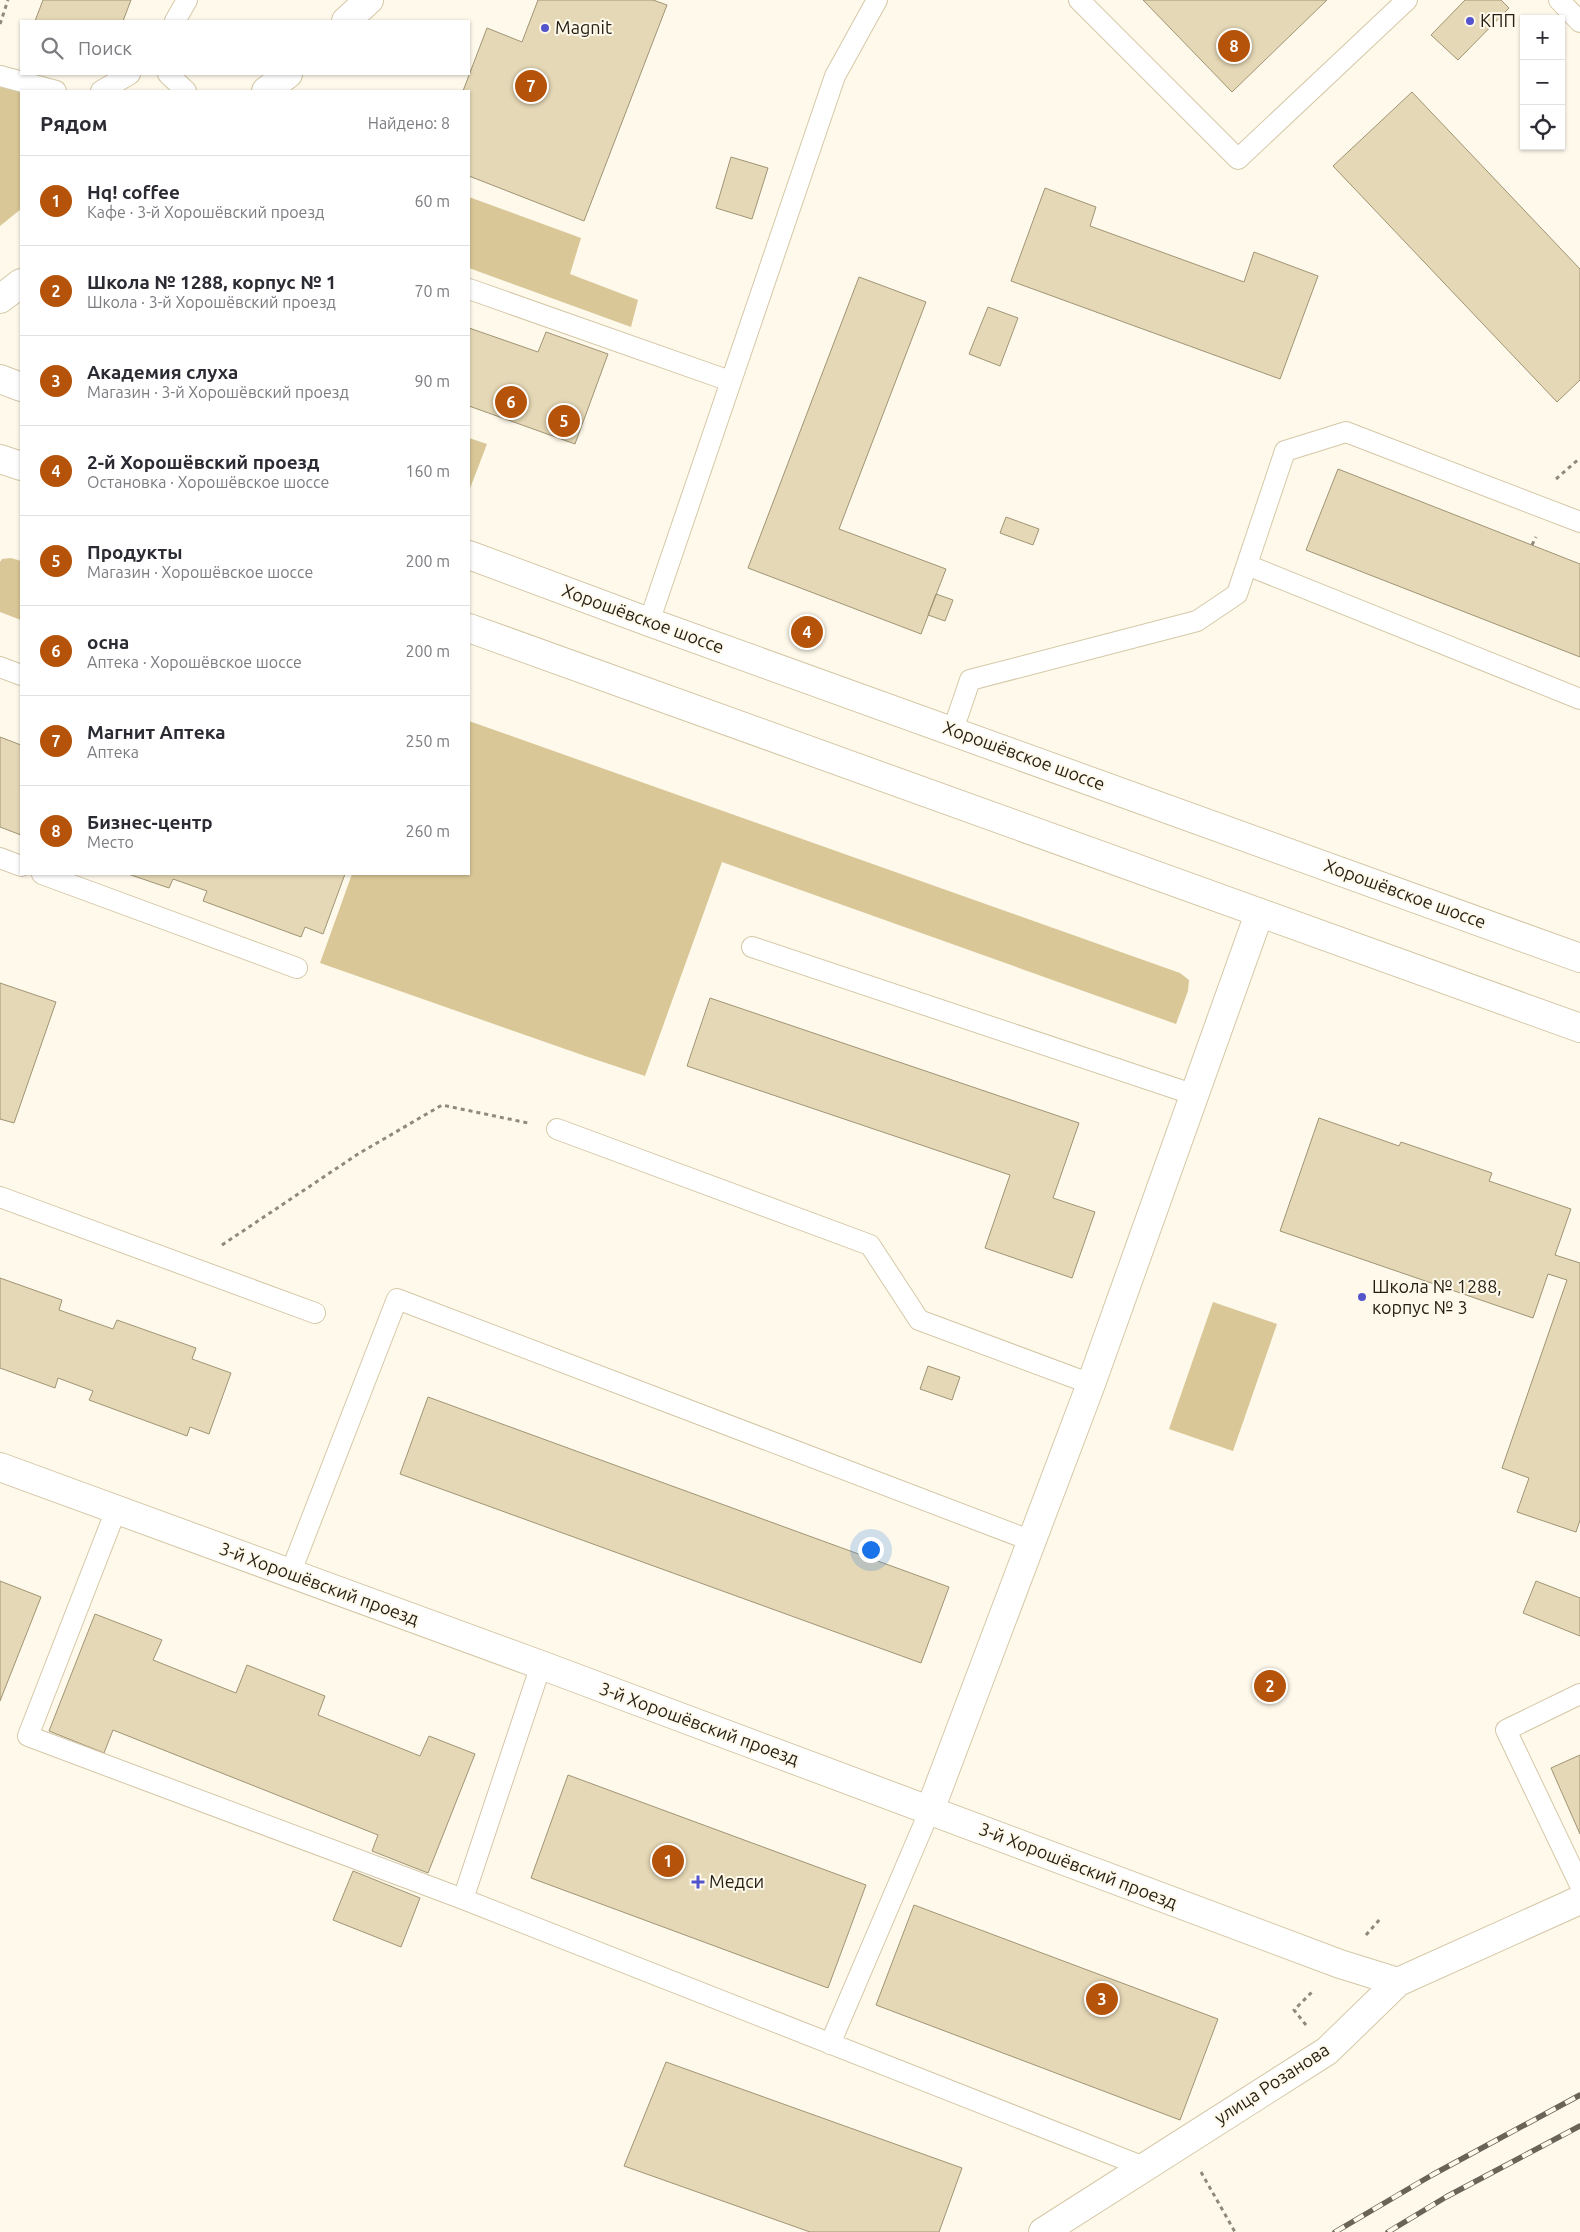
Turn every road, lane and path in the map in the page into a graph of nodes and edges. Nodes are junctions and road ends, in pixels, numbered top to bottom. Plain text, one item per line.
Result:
1 (8, 0) edge
2 (187, 0) edge
3 (369, 0) edge
4 (877, 0) edge
5 (1079, 0) edge
6 (1407, 0) edge
7 (1559, 0) edge
8 (176, 20) edge
9 (347, 20) edge
10 (1580, 22) edge
11 (0, 24) edge
12 (128, 75) edge
13 (169, 75) edge
14 (287, 75) edge
15 (0, 76) edge
16 (52, 90) edge
17 (104, 90) edge
18 (185, 90) edge
19 (267, 90) edge
20 (20, 285) edge
21 (470, 289) edge
22 (0, 299) edge
23 (0, 379) edge
24 (730, 381) junction
25 (20, 386) edge
26 (0, 459) edge
27 (20, 466) edge
28 (1580, 522) edge
29 (470, 554) edge
30 (1247, 565) junction
31 (648, 622) junction
32 (470, 628) edge
33 (0, 668) edge
34 (20, 675) edge
35 (1580, 699) edge
36 (953, 730) junction
37 (0, 858) edge
38 (20, 866) edge
39 (45, 875) edge
40 (1259, 914) junction
41 (752, 947) dead end
42 (1580, 958) edge
43 (297, 968) dead end
44 (1580, 1028) edge
45 (1195, 1095) junction
46 (557, 1129) joint
47 (0, 1197) edge
48 (190, 1267) junction
49 (316, 1313) dead end
50 (1091, 1384) junction
51 (0, 1468) edge
52 (116, 1510) junction
53 (1032, 1541) junction
54 (290, 1574) junction
55 (541, 1665) junction
56 (1580, 1694) edge
57 (930, 1810) junction
58 (1580, 1885) edge
59 (463, 1899) junction
60 (1580, 1900) edge
61 (1398, 1982) junction
62 (830, 2044) junction
63 (1144, 2167) junction
64 (1201, 2172) dead end
65 (1043, 2232) edge
66 (1235, 2232) edge

1 - 11 path
2 - 8 lane
3 - 9 street
4 - 24 lane
5 - 6 lane
7 - 10 lane
12 - 17 lane
13 - 18 lane
14 - 19 street
15 - 16 lane
20 - 22 street
21 - 24 lane
23 - 25 street
24 - 31 lane
26 - 27 street
28 - 30 lane
29 - 31 street, Хорошёвское шоссе
30 - 35 lane
30 - 36 lane
31 - 36 street, Хорошёвское шоссе
32 - 40 street
33 - 34 lane
36 - 42 street, Хорошёвское шоссе
37 - 38 lane
39 - 43 lane
40 - 44 street
40 - 45 street
41 - 45 lane
45 - 50 street
46 - 48 path
46 - 50 lane
47 - 48 lane
48 - 49 lane
50 - 53 street
51 - 52 street, 3-й Хорошёвский проезд
52 - 54 street, 3-й Хорошёвский проезд
52 - 59 lane
53 - 54 lane
53 - 57 street
54 - 55 street, 3-й Хорошёвский проезд
55 - 57 street, 3-й Хорошёвский проезд
55 - 59 lane
56 - 58 lane
57 - 61 street, 3-й Хорошёвский проезд
57 - 62 lane
59 - 62 lane
60 - 61 street, улица Розанова
61 - 63 street, улица Розанова
62 - 63 lane
63 - 65 street, улица Розанова
64 - 66 path

